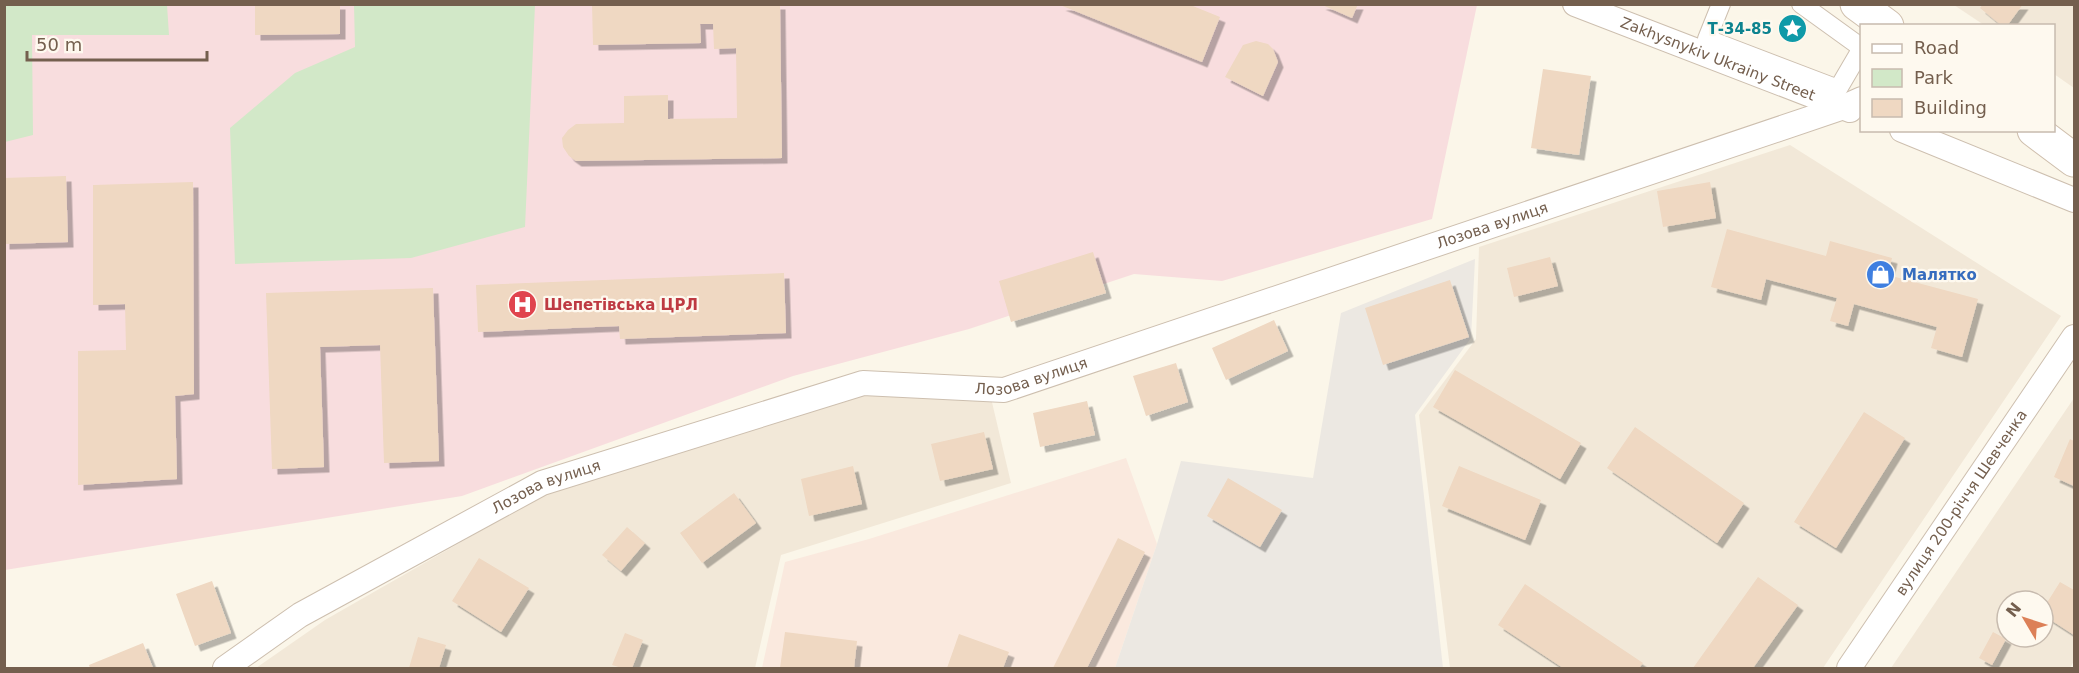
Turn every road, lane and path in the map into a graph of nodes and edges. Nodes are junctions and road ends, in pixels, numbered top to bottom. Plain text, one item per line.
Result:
1 (1575, 4) edge
2 (1721, 4) edge
3 (1801, 4) edge
4 (1857, 4) edge
5 (1884, 24) edge
6 (1860, 47) edge
7 (1860, 51) edge
8 (1856, 107) edge
9 (1907, 132) edge
10 (2037, 132) edge
11 (2074, 160) edge
12 (2074, 200) edge
13 (2074, 337) edge
14 (225, 669) edge
15 (1849, 669) edge

1 - 8 street, Zakhysnykiv Ukrainy Street
2 - 7 street
3 - 6 street
4 - 5 main road
8 - 14 street, Лозова вулиця
9 - 12 street
10 - 11 main road
13 - 15 street, вулиця 200-річчя Шевченка

